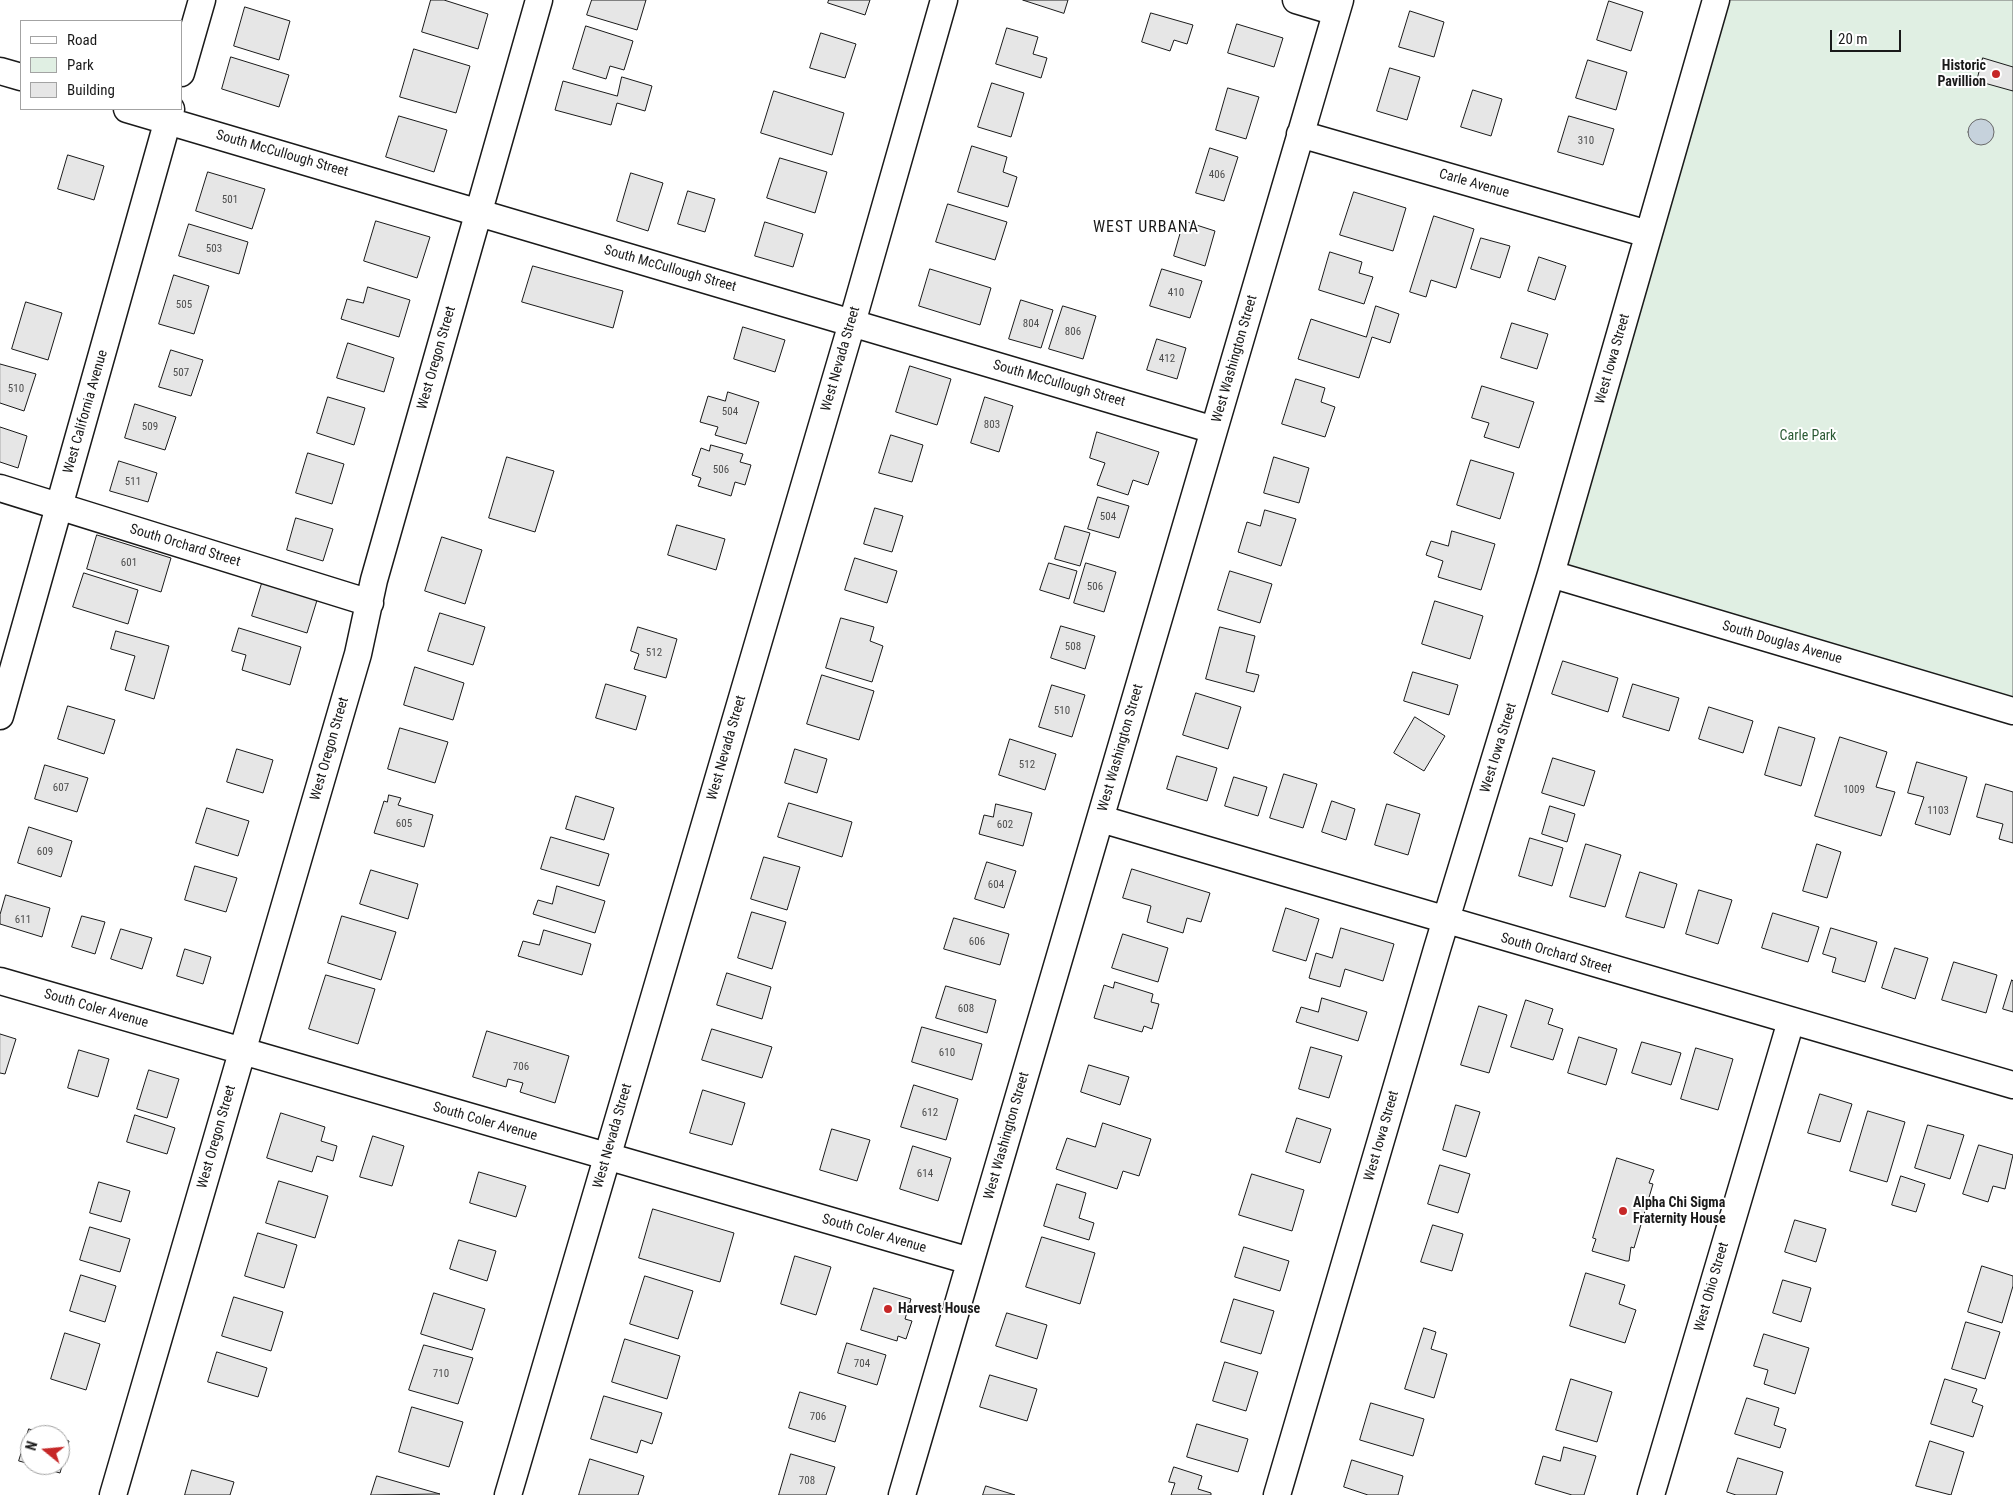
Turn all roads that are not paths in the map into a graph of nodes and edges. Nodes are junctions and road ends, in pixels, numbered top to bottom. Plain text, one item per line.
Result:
1 (202, 0) edge
2 (539, 0) edge
3 (944, 0) edge
4 (1296, 0) edge
5 (1716, 0) edge
6 (1338, 6) edge
7 (182, 70) edge
8 (0, 71) edge
9 (20, 78) edge
10 (134, 110) edge
11 (169, 115) edge
12 (1300, 134) junction
13 (479, 213) junction
14 (1648, 234) junction
15 (852, 323) junction
16 (1214, 430) junction
17 (0, 488) edge
18 (59, 507) junction
19 (1552, 574) junction
20 (370, 603) junction
21 (2013, 711) edge
22 (0, 716) edge
23 (1101, 819) junction
24 (1447, 922) junction
25 (0, 981) edge
26 (1791, 1020) junction
27 (242, 1052) junction
28 (2013, 1085) edge
29 (606, 1158) junction
30 (970, 1261) junction
31 (113, 1495) edge
32 (508, 1495) edge
33 (902, 1495) edge
34 (1277, 1495) edge
35 (1651, 1495) edge

1 - 7 street
2 - 13 street, West Oregon Street
3 - 15 street, West Nevada Street
4 - 6 street
5 - 14 street, West Iowa Street
6 - 12 street, West Washington Street
8 - 9 street
10 - 11 street, South McCullough Street
11 - 13 street, South McCullough Street
11 - 18 street, West California Avenue
12 - 14 street, Carle Avenue
12 - 16 street, West Washington Street
13 - 15 street, South McCullough Street
13 - 20 street, West Oregon Street
14 - 19 street, West Iowa Street
15 - 16 street, South McCullough Street
15 - 29 street, West Nevada Street
16 - 23 street, West Washington Street
17 - 18 street, South Orchard Street
18 - 20 street, South Orchard Street
18 - 22 street, West California Avenue
19 - 21 street, South Douglas Avenue
19 - 24 street, West Iowa Street
20 - 27 street, West Oregon Street
23 - 24 street, South Orchard Street
23 - 30 street, West Washington Street
24 - 26 street, South Orchard Street
24 - 34 street, West Iowa Street
25 - 27 street, South Coler Avenue
26 - 28 street, South Orchard Street
26 - 35 street, West Ohio Street
27 - 29 street, South Coler Avenue
27 - 31 street, West Oregon Street
29 - 30 street, South Coler Avenue
29 - 32 street, West Nevada Street
30 - 33 street, West Washington Street

